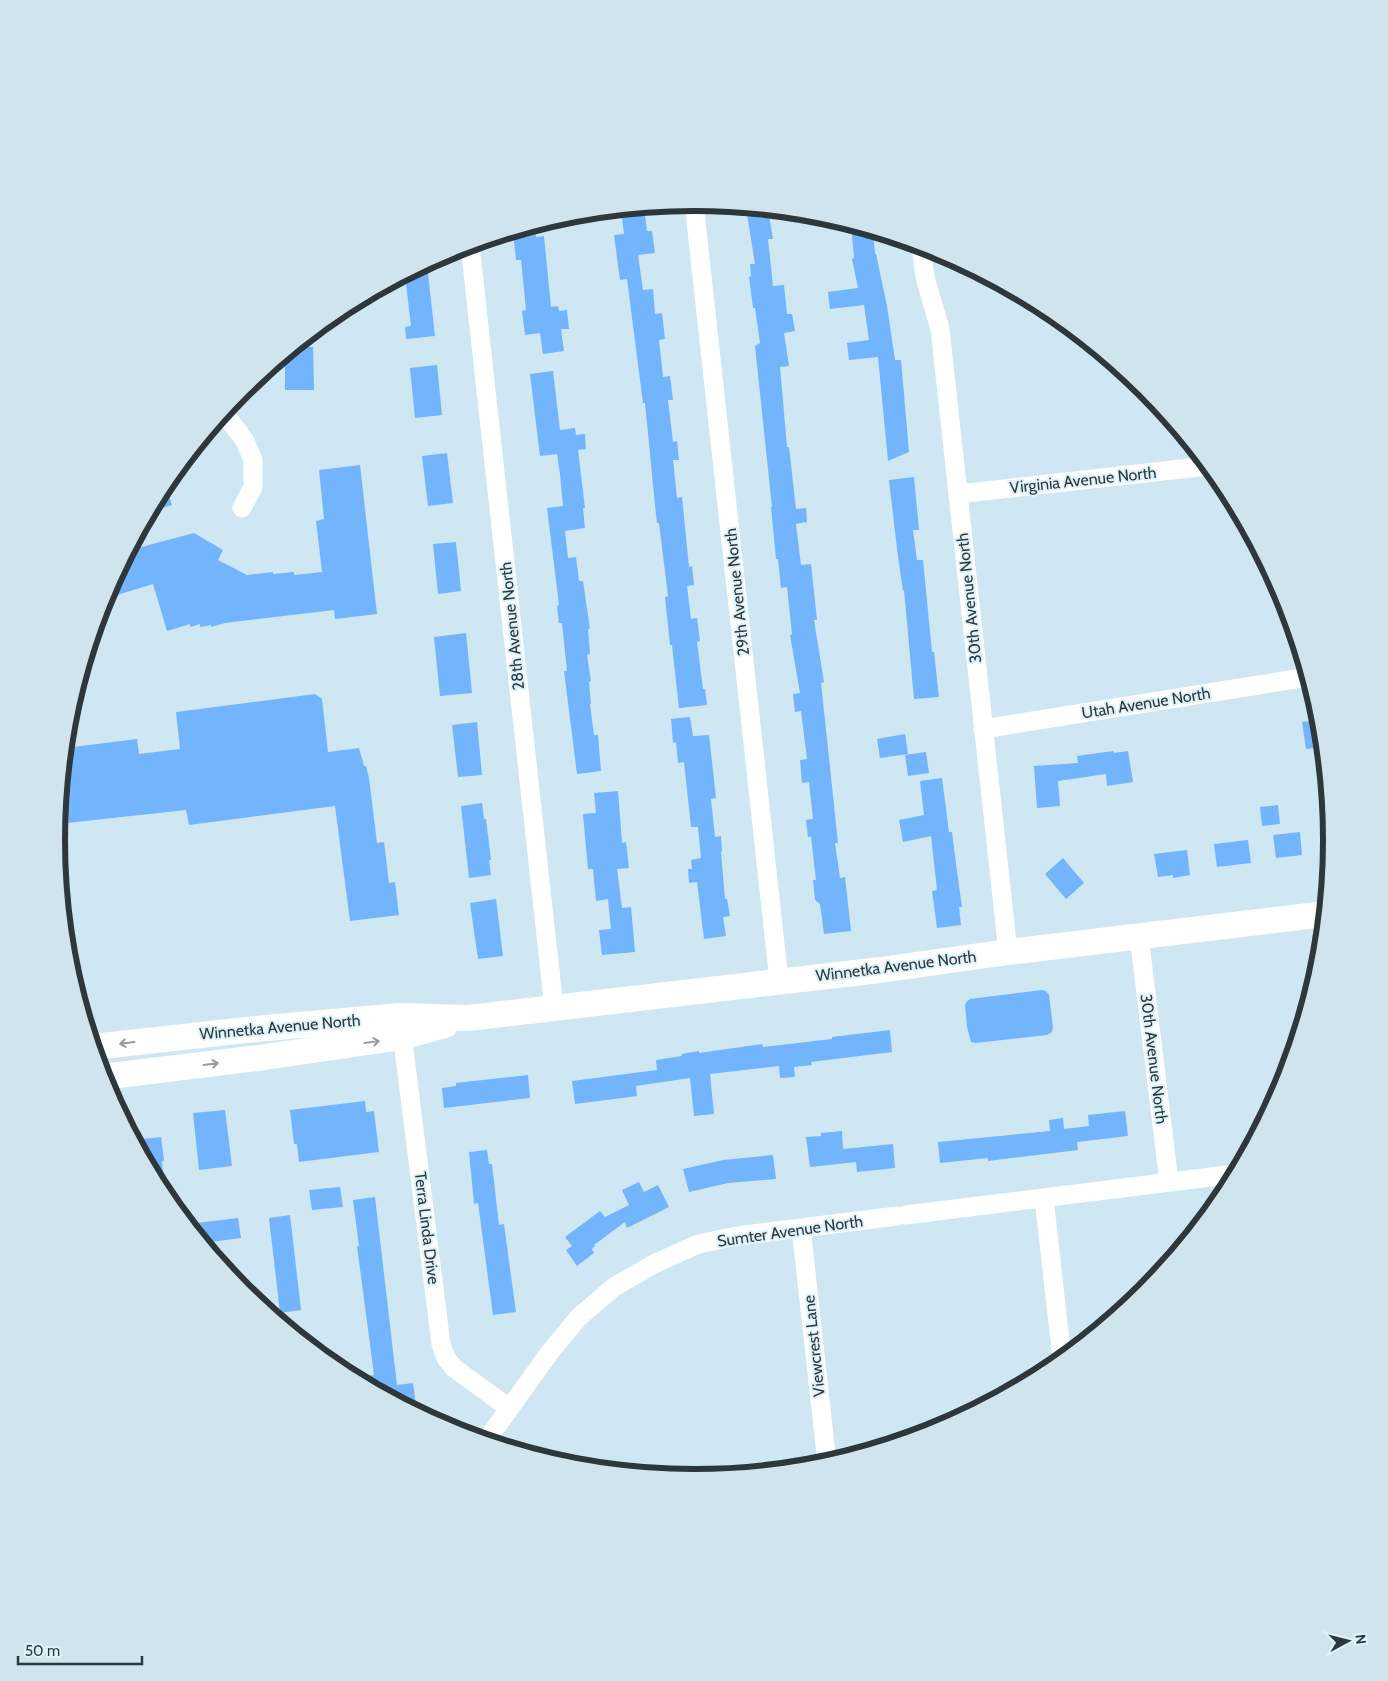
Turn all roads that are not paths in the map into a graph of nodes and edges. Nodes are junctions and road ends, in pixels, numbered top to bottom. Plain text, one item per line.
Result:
1 (695, 211) edge
2 (471, 253) edge
3 (922, 254) edge
4 (228, 418) edge
5 (1200, 467) edge
6 (958, 494) junction
7 (242, 508) dead end
8 (1302, 678) edge
9 (983, 728) junction
10 (1319, 915) edge
11 (1139, 936) junction
12 (1008, 952) junction
13 (780, 980) junction
14 (554, 1008) junction
15 (401, 1027) junction
16 (99, 1046) edge
17 (111, 1076) edge
18 (1226, 1175) edge
19 (1170, 1182) junction
20 (1044, 1198) junction
21 (801, 1228) junction
22 (1061, 1351) edge
23 (509, 1408) junction
24 (490, 1435) edge
25 (826, 1455) edge

1 - 13 street, 29th Avenue North
2 - 14 street, 28th Avenue North
3 - 6 street, 30th Avenue North
4 - 7 street
5 - 6 street, Virginia Avenue North
6 - 9 street, 30th Avenue North
8 - 9 street, Utah Avenue North
9 - 12 street, 30th Avenue North
10 - 11 main road, Winnetka Avenue North
11 - 12 main road, Winnetka Avenue North
11 - 19 street, 30th Avenue North
12 - 13 main road, Winnetka Avenue North
13 - 14 main road, Winnetka Avenue North
14 - 15 main road, Winnetka Avenue North
15 -> 16 main road, Winnetka Avenue North
17 -> 15 main road, Winnetka Avenue North
15 - 23 street, Terra Linda Drive
18 - 19 street, Sumter Avenue North
19 - 20 street, Sumter Avenue North
20 - 21 street, Sumter Avenue North
20 - 22 street
21 - 23 street, Sumter Avenue North
21 - 25 street, Viewcrest Lane
23 - 24 street, Sumter Avenue North

